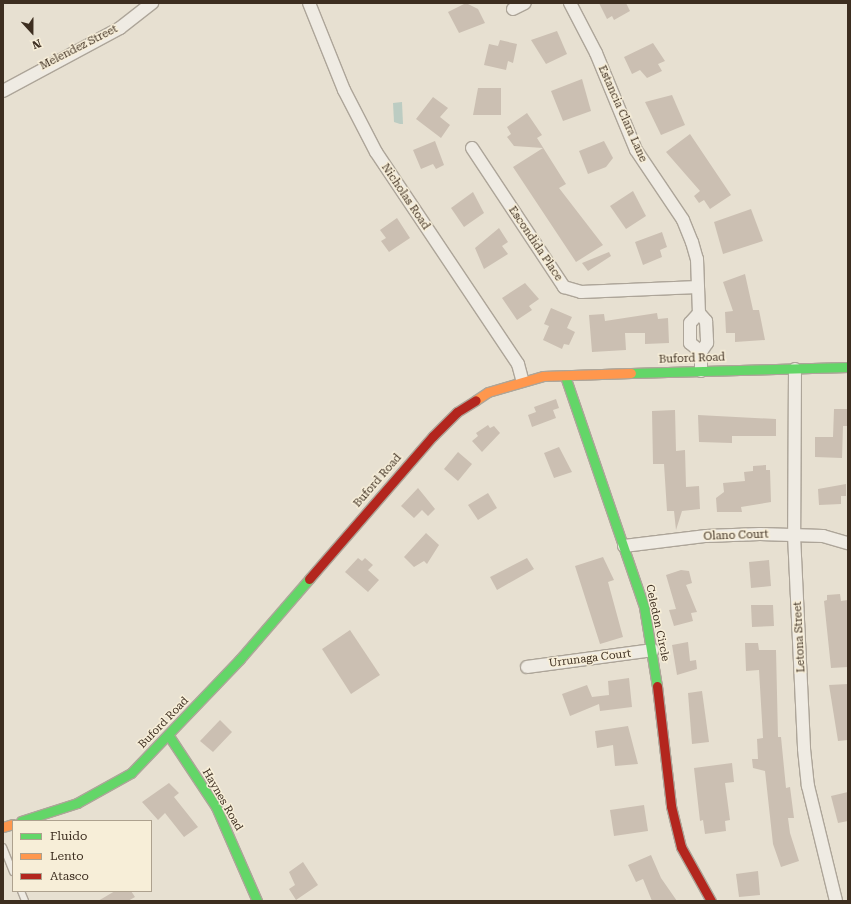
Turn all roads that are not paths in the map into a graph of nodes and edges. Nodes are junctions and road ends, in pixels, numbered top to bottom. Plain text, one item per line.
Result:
1 (152, 3) edge
2 (525, 3) edge
3 (570, 3) edge
4 (311, 4) edge
5 (513, 9) dead end
6 (3, 91) edge
7 (472, 148) dead end
8 (698, 287) junction
9 (848, 367) edge
10 (795, 369) junction
11 (701, 371) junction
12 (565, 376) junction
13 (522, 379) junction
14 (794, 535) junction
15 (848, 543) edge
16 (624, 546) junction
17 (653, 650) junction
18 (527, 667) dead end
19 (169, 736) junction
20 (25, 820) edge
21 (3, 847) edge
22 (12, 870) edge
23 (257, 901) edge
24 (711, 901) edge
25 (836, 901) edge

1 - 6 street, Melendez Street
2 - 5 street
3 - 8 street, Estancia Clara Lane
4 - 13 street, Nicholas Road
7 - 8 street, Escondida Place
8 - 11 street, Estancia Clara Lane
9 - 10 street, Buford Road
10 - 11 street, Buford Road
10 - 14 street, Letona Street
11 - 12 street, Buford Road
12 - 13 street, Buford Road
12 - 16 street, Celedon Circle
13 - 19 street, Buford Road
14 - 15 street, Olano Court
14 - 16 street, Olano Court
14 - 25 street, Letona Street
16 - 17 street, Celedon Circle
17 - 18 street, Urrunaga Court
17 - 24 street, Celedon Circle
19 - 20 street, Buford Road
19 - 23 street, Haynes Road
21 - 22 lane

